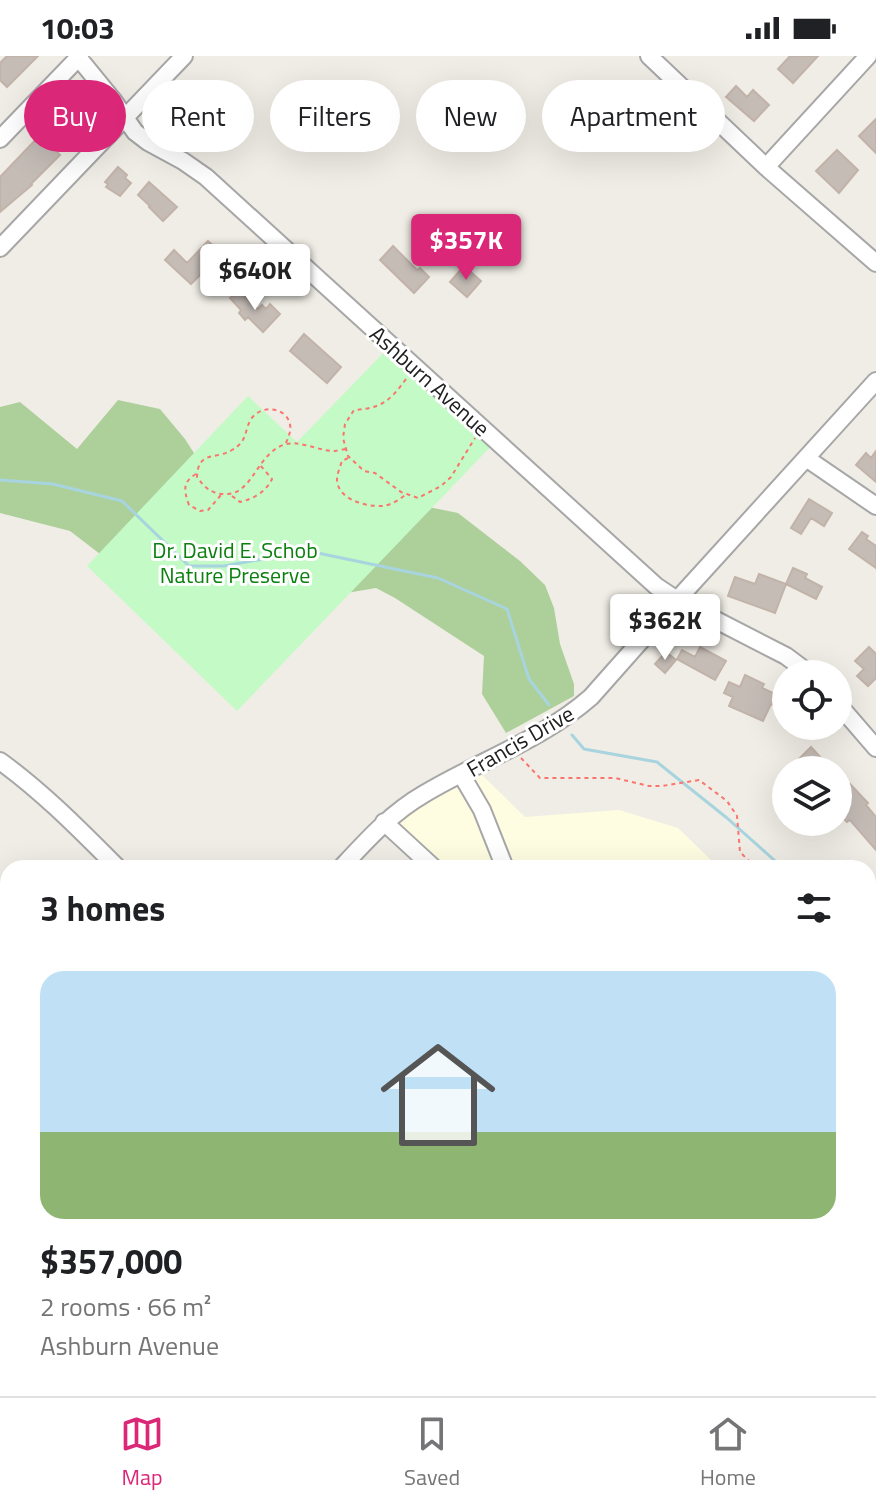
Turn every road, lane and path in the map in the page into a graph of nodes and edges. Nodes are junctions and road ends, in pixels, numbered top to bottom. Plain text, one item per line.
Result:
1 (79, 56) edge
2 (184, 56) edge
3 (649, 56) edge
4 (868, 56) edge
5 (97, 80) edge
6 (126, 116) edge
7 (126, 118) edge
8 (0, 139) edge
9 (92, 152) edge
10 (766, 167) junction
11 (0, 248) edge
12 (876, 263) edge
13 (409, 362) junction
14 (876, 381) edge
15 (482, 429) junction
16 (286, 443) junction
17 (346, 449) junction
18 (350, 457) junction
19 (806, 458) junction
20 (259, 465) junction
21 (197, 473) junction
22 (222, 494) junction
23 (230, 494) junction
24 (406, 494) junction
25 (876, 506) edge
26 (677, 600) junction
27 (791, 660) edge
28 (852, 720) edge
29 (876, 748) edge
30 (520, 758) dead end
31 (0, 761) edge
32 (461, 774) junction
33 (384, 822) junction
34 (110, 860) edge
35 (348, 860) edge
36 (425, 860) edge
37 (502, 860) edge
38 (748, 860) edge

1 - 5 street, Ashburn Avenue
1 - 8 street
2 - 6 street
3 - 10 street
4 - 10 street
7 - 13 street, Ashburn Avenue
9 - 11 street
10 - 12 street
13 - 15 street, Ashburn Avenue
13 - 17 path
14 - 19 street, Francis Drive
15 - 24 path
15 - 26 street, Ashburn Avenue
16 - 17 path
16 - 20 path
16 - 21 path
17 - 18 path
18 - 24 path
18 - 24 path
19 - 25 street
19 - 26 street, Francis Drive
20 - 23 path
20 - 23 path
21 - 22 path
21 - 22 path
22 - 23 path
26 - 27 street, Ashburn Avenue
26 - 32 street, Francis Drive
28 - 29 street
30 - 38 path
31 - 34 street
32 - 33 street, Francis Drive
32 - 37 street
33 - 35 street, Francis Drive
33 - 36 street

